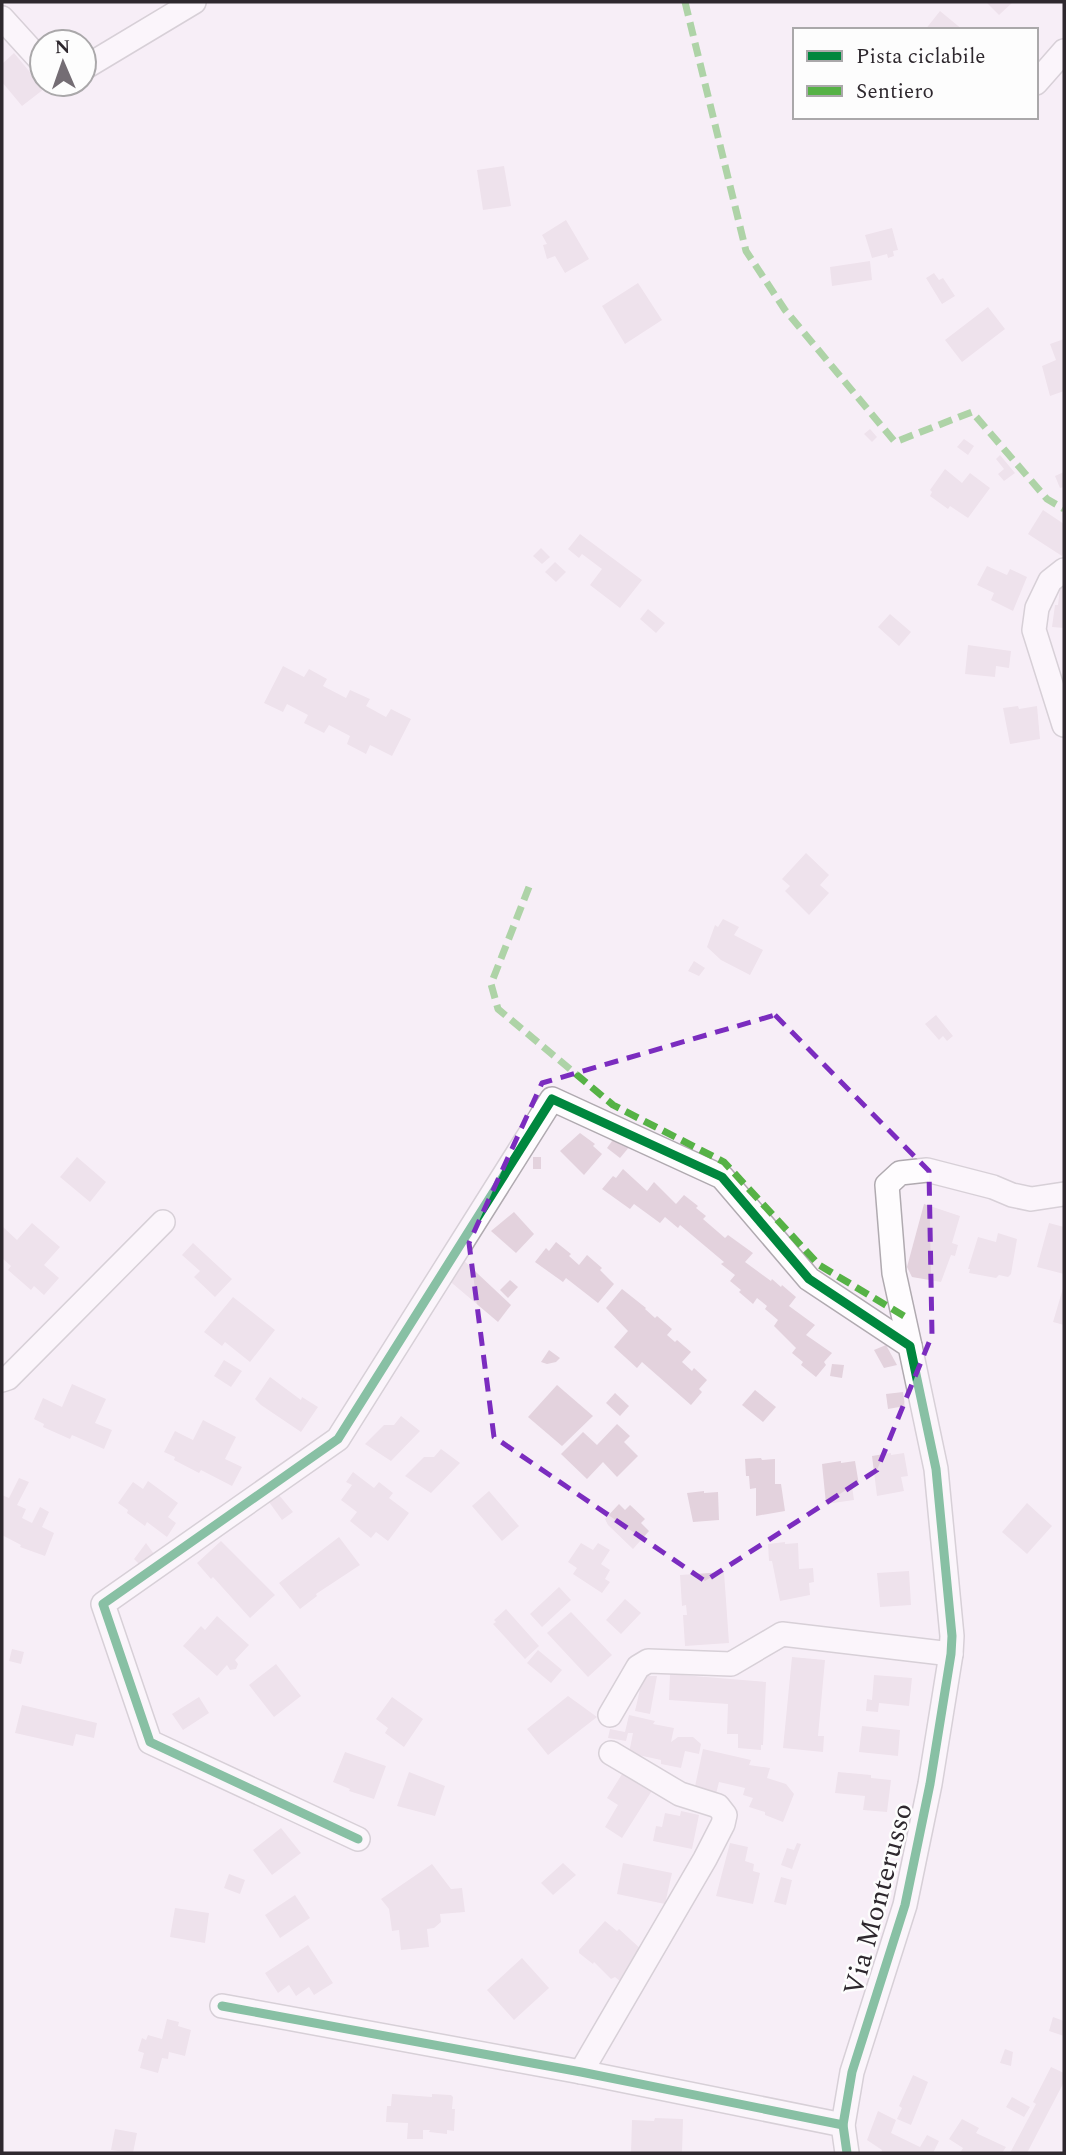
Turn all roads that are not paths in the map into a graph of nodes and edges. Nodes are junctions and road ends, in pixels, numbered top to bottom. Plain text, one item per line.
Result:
1 (194, 2) edge
2 (2, 18) edge
3 (28, 47) edge
4 (1064, 51) edge
5 (98, 60) edge
6 (1038, 81) edge
7 (1064, 570) edge
8 (1064, 725) edge
9 (1064, 1194) edge
10 (163, 1222) dead end
11 (910, 1346) junction
12 (2, 1380) edge
13 (951, 1654) junction
14 (610, 1715) dead end
15 (611, 1753) dead end
16 (358, 1839) dead end
17 (222, 2006) dead end
18 (581, 2072) junction
19 (843, 2125) junction
20 (847, 2153) edge

1 - 5 street
2 - 3 street
4 - 6 street
7 - 8 street
9 - 11 street, Via Monterusso
10 - 12 street
11 - 13 street, Via Monterusso
11 - 16 street
13 - 14 street
13 - 19 street, Via Monterusso
15 - 18 street
17 - 18 street
18 - 19 street
19 - 20 street, Via Monterusso

